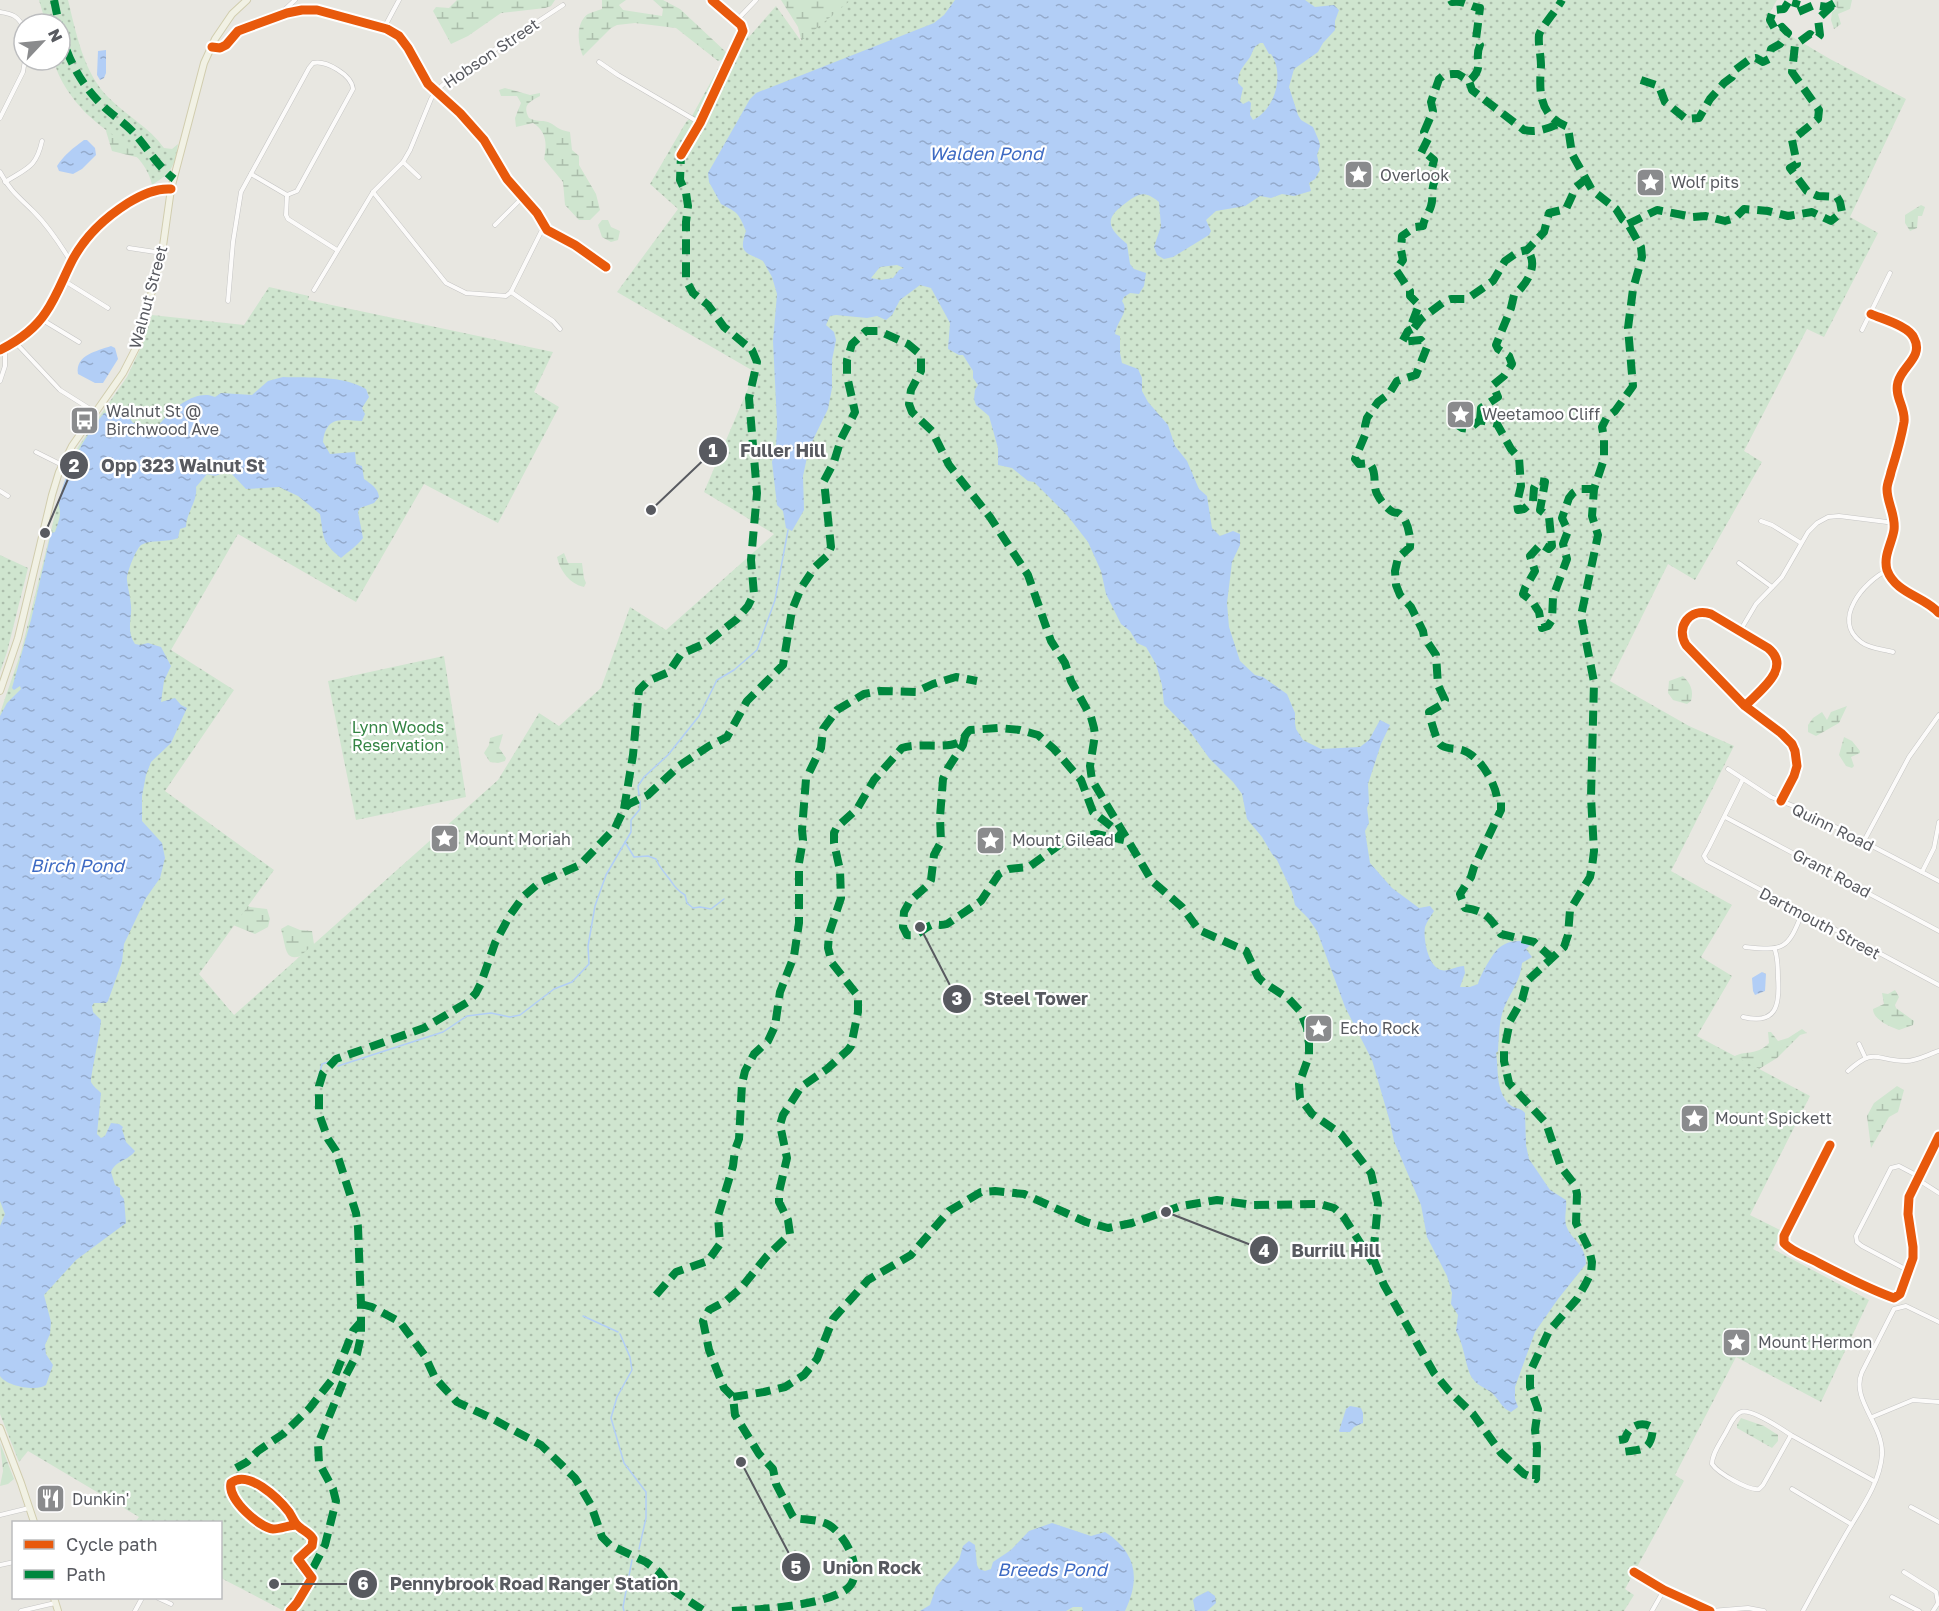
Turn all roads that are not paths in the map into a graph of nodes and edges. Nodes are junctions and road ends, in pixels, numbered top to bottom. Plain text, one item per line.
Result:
1 (247, 0) edge
2 (295, 0) edge
3 (399, 0) edge
4 (712, 0) edge
5 (756, 0) edge
6 (563, 5) dead end
7 (278, 17) junction
8 (736, 21) junction
9 (384, 28) junction
10 (212, 47) junction
11 (598, 62) dead end
12 (23, 72) edge
13 (436, 91) junction
14 (0, 118) edge
15 (700, 123) junction
16 (42, 141) dead end
17 (681, 155) dead end
18 (403, 162) junction
19 (0, 172) edge
20 (251, 174) junction
21 (419, 177) dead end
22 (5, 182) junction
23 (171, 189) junction
24 (373, 192) junction
25 (287, 195) junction
26 (523, 197) junction
27 (495, 225) dead end
28 (544, 226) junction
29 (129, 248) dead end
30 (337, 250) junction
31 (162, 253) junction
32 (71, 262) junction
33 (606, 267) dead end
34 (1890, 273) dead end
35 (63, 280) junction
36 (314, 290) dead end
37 (511, 292) junction
38 (228, 301) dead end
39 (108, 308) dead end
40 (1871, 314) junction
41 (41, 319) junction
42 (560, 329) dead end
43 (1862, 330) dead end
44 (15, 342) junction
45 (79, 342) dead end
46 (2, 349) edge
47 (0, 381) edge
48 (95, 413) junction
49 (36, 452) dead end
50 (62, 465) junction
51 (0, 491) edge
52 (8, 496) dead end
53 (1761, 521) dead end
54 (1895, 523) junction
55 (1801, 543) junction
56 (1739, 563) dead end
57 (1888, 570) junction
58 (1772, 587) junction
59 (1939, 613) edge
60 (1740, 631) junction
61 (1893, 651) dead end
62 (0, 691) edge
63 (1745, 706) junction
64 (1939, 715) edge
65 (1728, 769) dead end
66 (1743, 779) junction
67 (1781, 801) junction
68 (1725, 817) junction
69 (1939, 822) edge
70 (1864, 841) junction
71 (1922, 872) junction
72 (1939, 881) edge
73 (1802, 913) junction
74 (1939, 931) edge
75 (1745, 947) dead end
76 (1775, 950) junction
77 (1939, 985) edge
78 (1743, 1017) dead end
79 (1859, 1044) dead end
80 (1939, 1051) edge
81 (1866, 1057) junction
82 (1848, 1071) dead end
83 (1939, 1136) edge
84 (1830, 1145) dead end
85 (1917, 1178) junction
86 (1939, 1193) edge
87 (1909, 1271) junction
88 (1939, 1322) edge
89 (1939, 1402) edge
90 (1872, 1417) junction
91 (0, 1428) edge
92 (1791, 1435) junction
93 (1874, 1481) junction
94 (1792, 1490) dead end
95 (1911, 1507) dead end
96 (29, 1508) junction
97 (0, 1515) edge
98 (34, 1521) edge
99 (1939, 1522) edge
100 (1852, 1524) junction
101 (297, 1525) junction
102 (1634, 1572) dead end
103 (1904, 1572) dead end
104 (1664, 1590) junction
105 (1892, 1597) dead end
106 (160, 1599) edge
107 (55, 1600) edge
108 (171, 1604) dead end
109 (21, 1611) edge
110 (58, 1611) edge
111 (290, 1611) edge
112 (1652, 1611) edge
113 (1710, 1611) edge
114 (1764, 1611) edge
115 (1803, 1611) edge
116 (1919, 1611) edge
117 (1933, 1611) edge

1 - 10 main road, Walnut Street
2 - 7 street
3 - 9 street
4 - 8 street
5 - 8 street
6 - 13 street, Hobson Street
7 - 9 street
7 - 10 street
8 - 15 street
9 - 13 street
10 - 23 main road, Walnut Street
11 - 15 street
12 - 14 street
13 - 18 street, Hobson Street
13 - 26 street
15 - 17 street
16 - 22 street
18 - 21 street
18 - 24 street, Hobson Street
19 - 22 street
20 - 25 street
20 - 25 street
20 - 38 street
22 - 32 street
23 - 31 main road, Walnut Street
23 - 32 street
24 - 30 street, Hobson Street
24 - 37 street
25 - 30 street
26 - 27 street
26 - 28 street
28 - 33 street
28 - 37 street
29 - 31 street
30 - 36 street, Hobson Street
31 - 48 main road, Walnut Street
32 - 35 street
34 - 40 street
35 - 39 street
35 - 41 street
37 - 42 street
40 - 43 street
40 - 54 street
41 - 44 street
41 - 45 street
44 - 46 street
44 - 48 street
46 - 47 street
48 - 50 main road, Walnut Street
49 - 50 street
50 - 62 main road, Walnut Street
51 - 52 street
53 - 55 street
54 - 55 street
54 - 57 street
55 - 58 street
56 - 58 street
57 - 59 street
57 - 61 street
58 - 60 street
60 - 63 street
60 - 63 street
63 - 67 street
64 - 70 street
65 - 66 street, Quinn Road
66 - 67 street, Quinn Road
66 - 68 street
67 - 70 street, Quinn Road
68 - 73 street, Dartmouth Street
68 - 74 street, Grant Road
69 - 71 street
70 - 71 street, Quinn Road
71 - 72 street, Quinn Road
73 - 76 street
73 - 77 street, Dartmouth Street
75 - 76 street
76 - 78 street
79 - 81 street
80 - 81 street
81 - 82 street
83 - 85 street
84 - 87 street
85 - 86 street
85 - 87 street
85 - 87 street
88 - 90 street
89 - 90 street
90 - 93 street
91 - 96 main road
92 - 92 street
92 - 93 street
93 - 100 street
94 - 100 street
95 - 99 street
96 - 97 street
96 - 98 main road
100 - 115 street
101 - 101 street
101 - 111 street
102 - 104 street
103 - 117 street
104 - 112 street
104 - 113 street
105 - 116 street
106 - 108 street
107 - 109 street
107 - 110 main road
113 - 114 street

